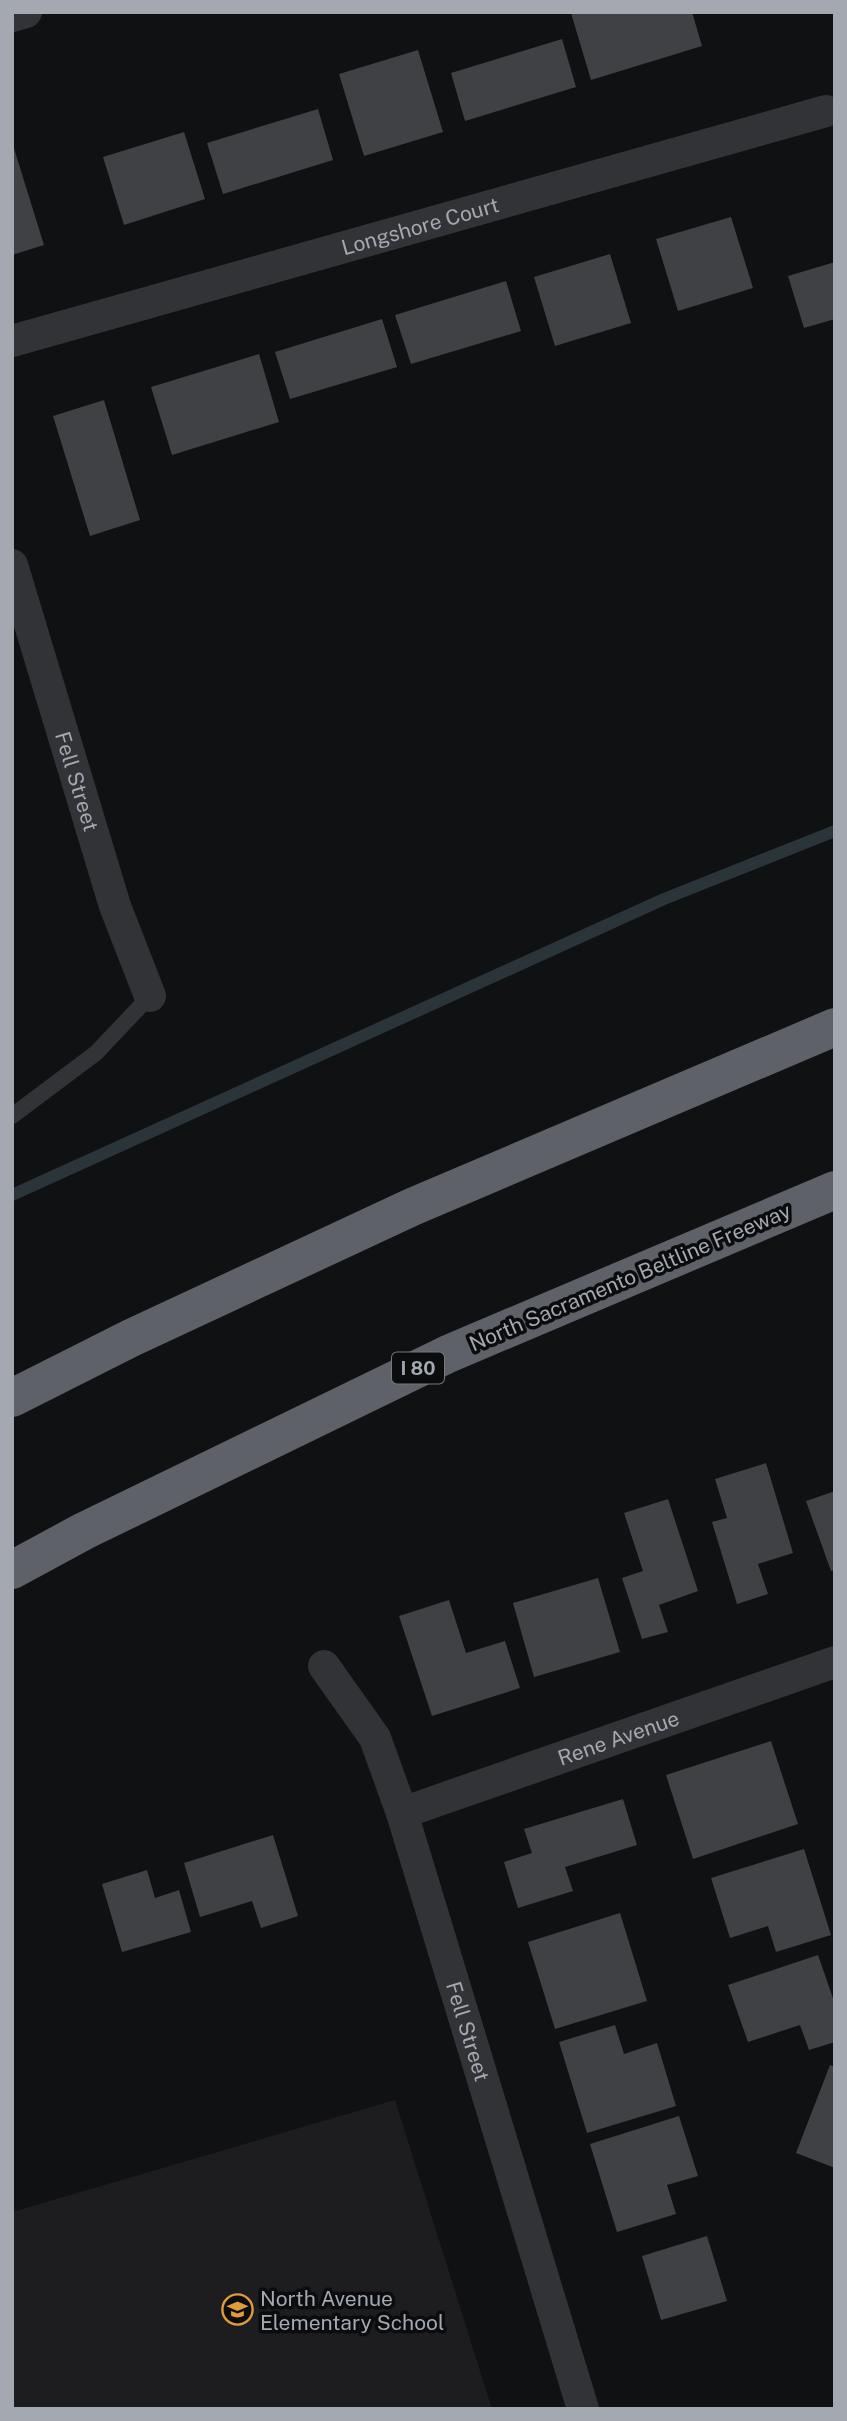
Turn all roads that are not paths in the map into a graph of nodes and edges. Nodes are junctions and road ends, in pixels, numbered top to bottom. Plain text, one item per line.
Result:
1 (26, 12) edge
2 (12, 16) edge
3 (826, 111) dead end
4 (12, 341) edge
5 (12, 565) edge
6 (150, 996) joint
7 (835, 1027) edge
8 (12, 1116) edge
9 (835, 1190) edge
10 (12, 1398) edge
11 (12, 1570) edge
12 (835, 1662) edge
13 (324, 1666) dead end
14 (402, 1813) junction
15 (583, 2409) edge

1 - 2 street
3 - 4 street, Longshore Court
5 - 6 street, Fell Street
6 - 8 lane
7 - 10 highway
9 - 11 highway, North Sacramento Beltline Freeway / I 80
12 - 14 street, Rene Avenue
13 - 14 street, Fell Street
14 - 15 street, Fell Street

